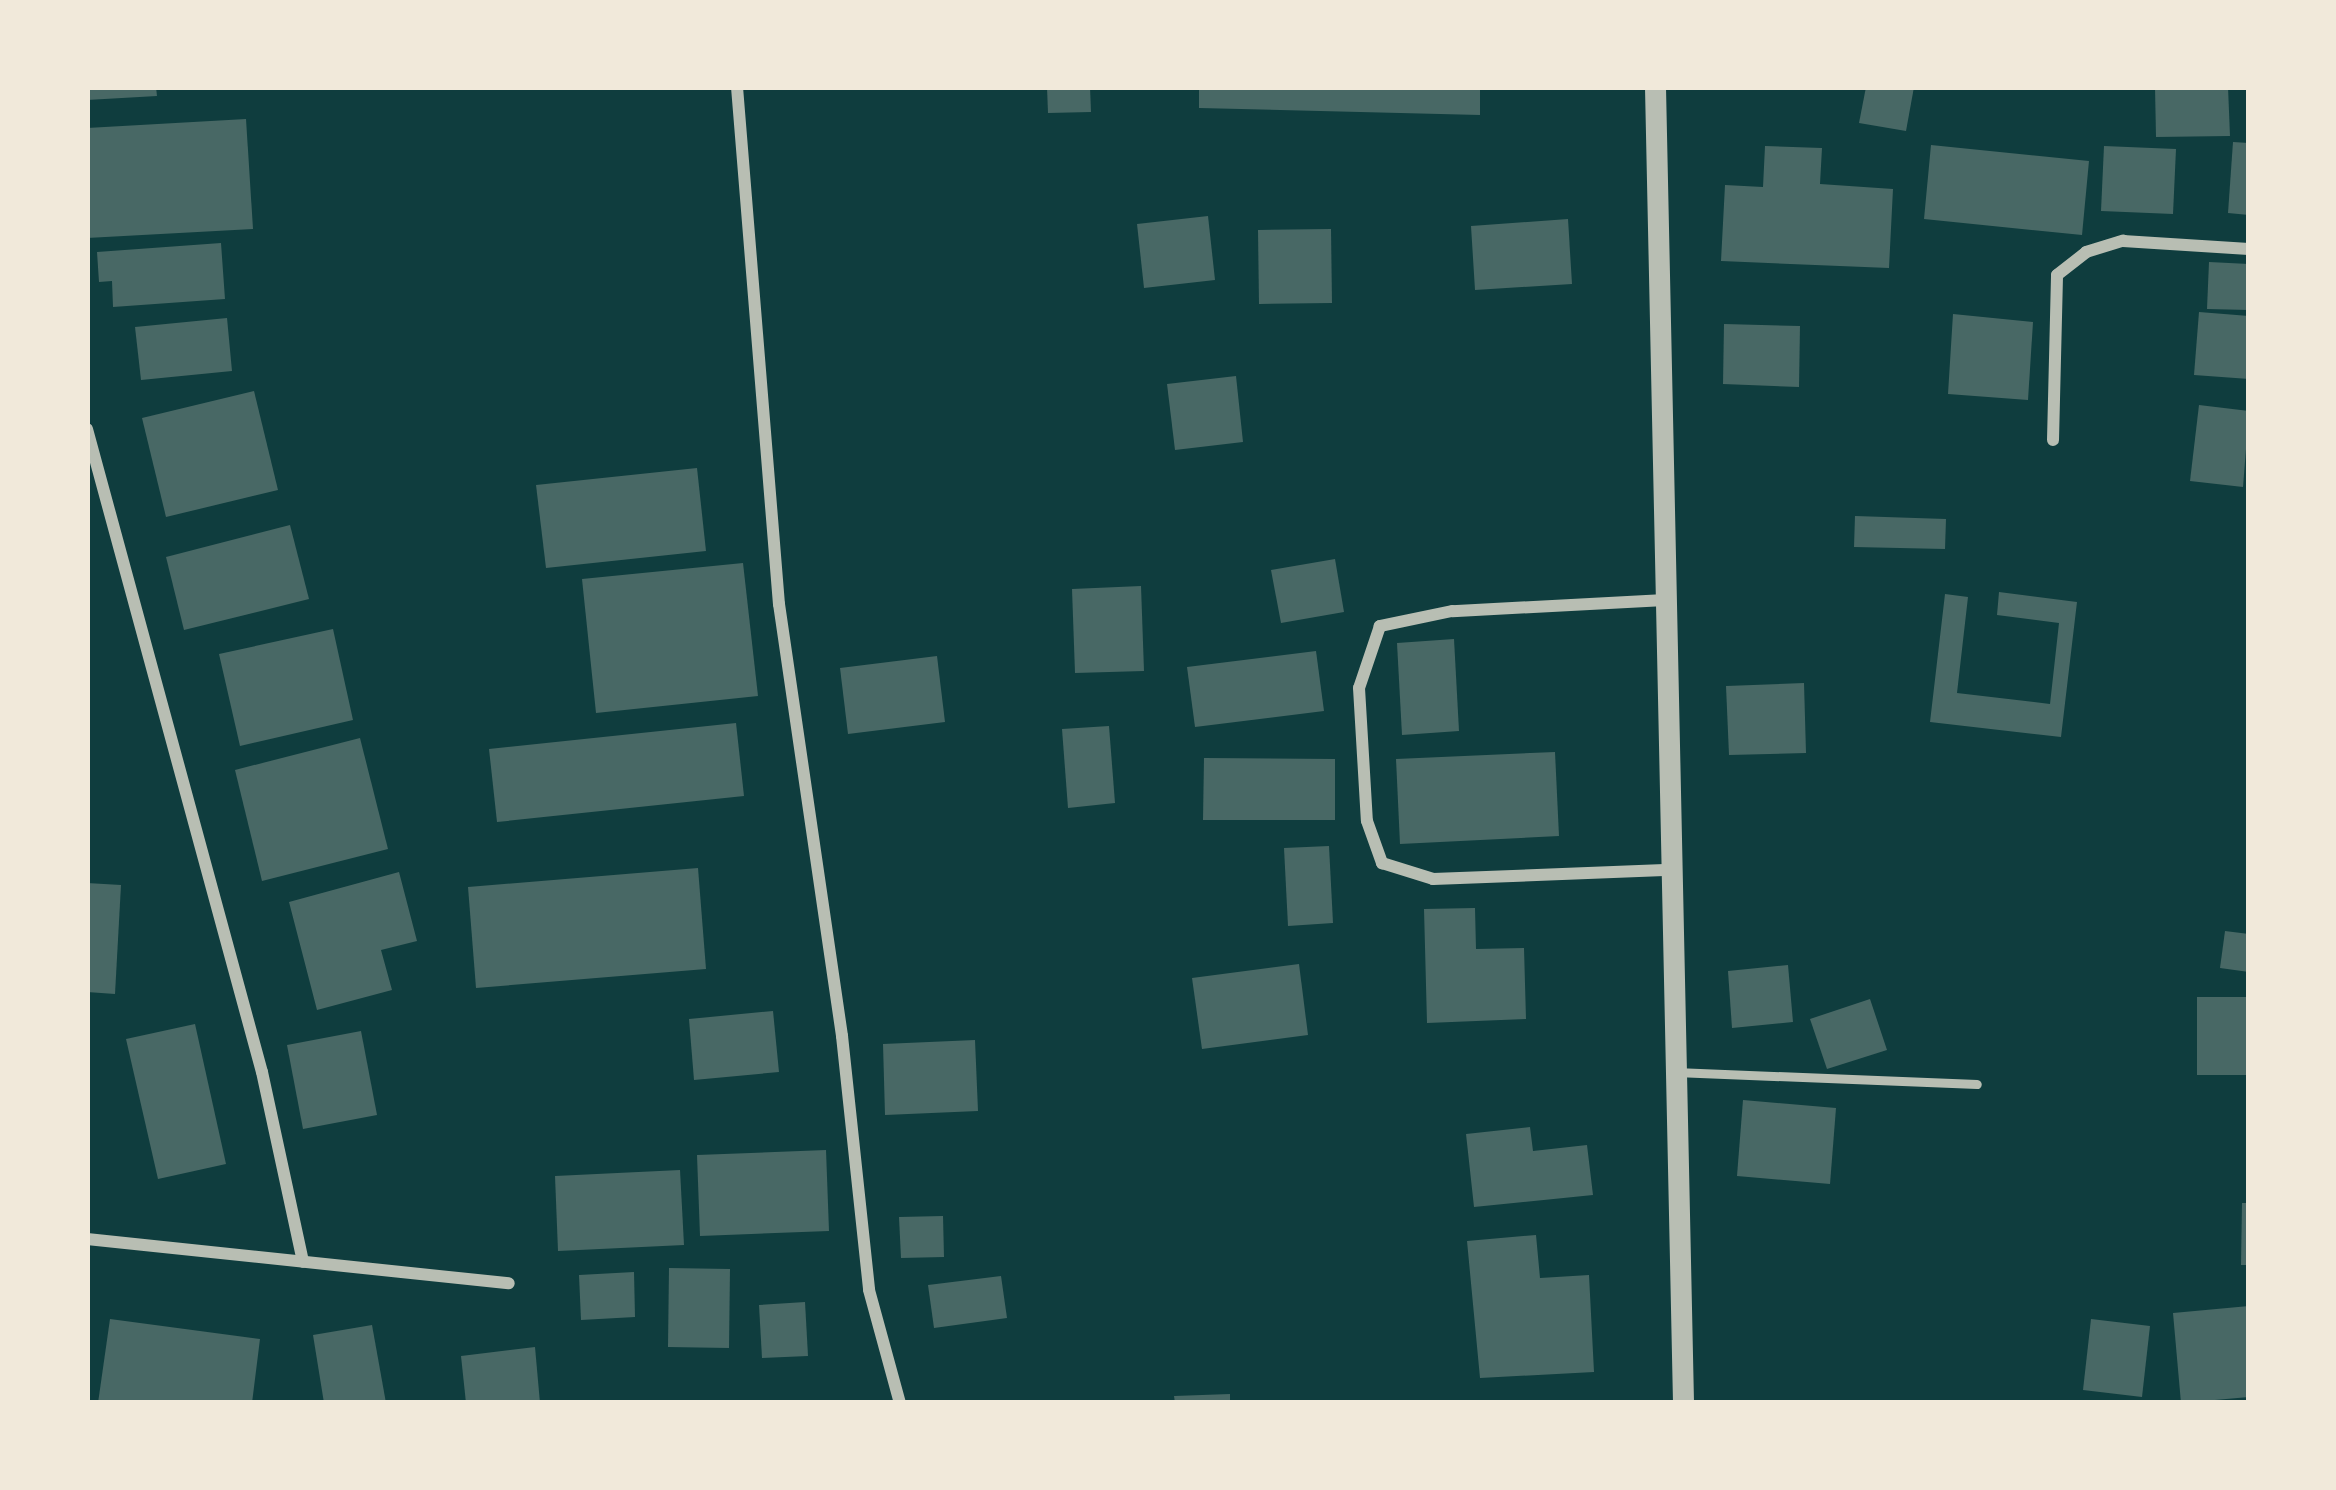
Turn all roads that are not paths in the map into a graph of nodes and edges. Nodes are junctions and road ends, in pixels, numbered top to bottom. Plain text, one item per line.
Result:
1 (737, 87) edge
2 (1655, 87) edge
3 (2249, 249) edge
4 (87, 429) edge
5 (2053, 440) dead end
6 (1665, 600) junction
7 (1671, 870) junction
8 (1676, 1072) junction
9 (1976, 1084) dead end
10 (87, 1239) edge
11 (303, 1262) junction
12 (509, 1283) dead end
13 (900, 1403) edge
14 (1683, 1403) edge

1 - 13 street
2 - 6 street
3 - 5 street
4 - 11 street
6 - 7 street
6 - 7 street
7 - 8 street
8 - 9 lane
8 - 14 street
10 - 11 street
11 - 12 street

